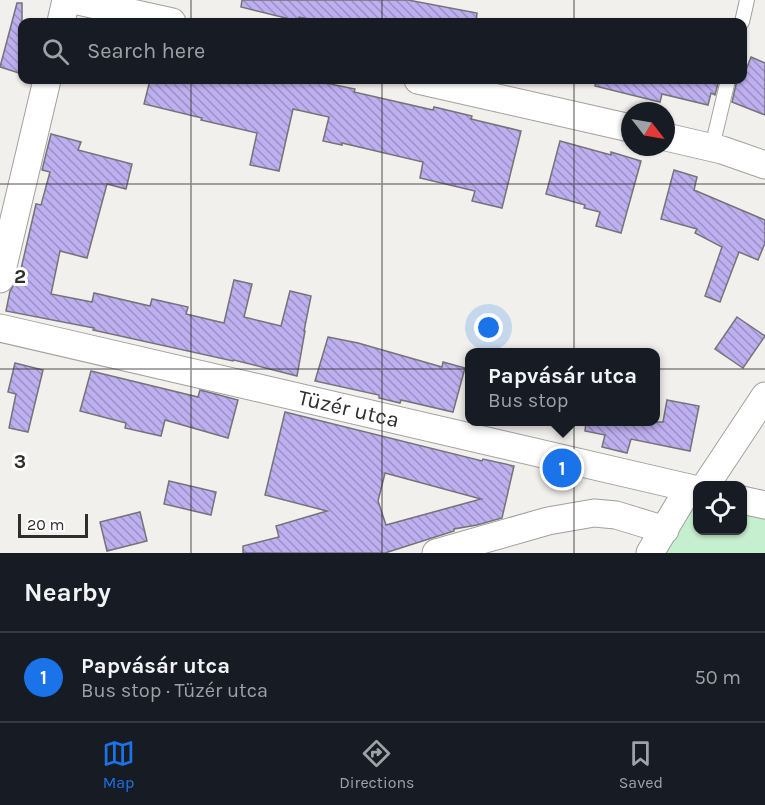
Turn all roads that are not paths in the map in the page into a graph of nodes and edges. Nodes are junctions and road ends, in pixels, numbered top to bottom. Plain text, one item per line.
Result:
1 (66, 0) edge
2 (74, 0) edge
3 (747, 0) edge
4 (62, 18) edge
5 (154, 18) edge
6 (743, 18) edge
7 (46, 84) edge
8 (436, 84) edge
9 (727, 84) edge
10 (621, 126) edge
11 (675, 139) edge
12 (712, 147) junction
13 (765, 165) edge
14 (0, 279) edge
15 (0, 328) edge
16 (765, 396) edge
17 (702, 481) edge
18 (693, 487) edge
19 (693, 493) edge
20 (747, 501) edge
21 (765, 505) edge
22 (665, 530) junction
23 (436, 553) edge
24 (650, 553) edge

1 - 4 street
2 - 5 street
3 - 6 lane
7 - 14 street
8 - 10 street
9 - 12 lane
11 - 12 street
12 - 13 street
15 - 18 street, Tüzér utca
16 - 17 street
19 - 22 street
20 - 21 street
22 - 23 street
22 - 24 street

